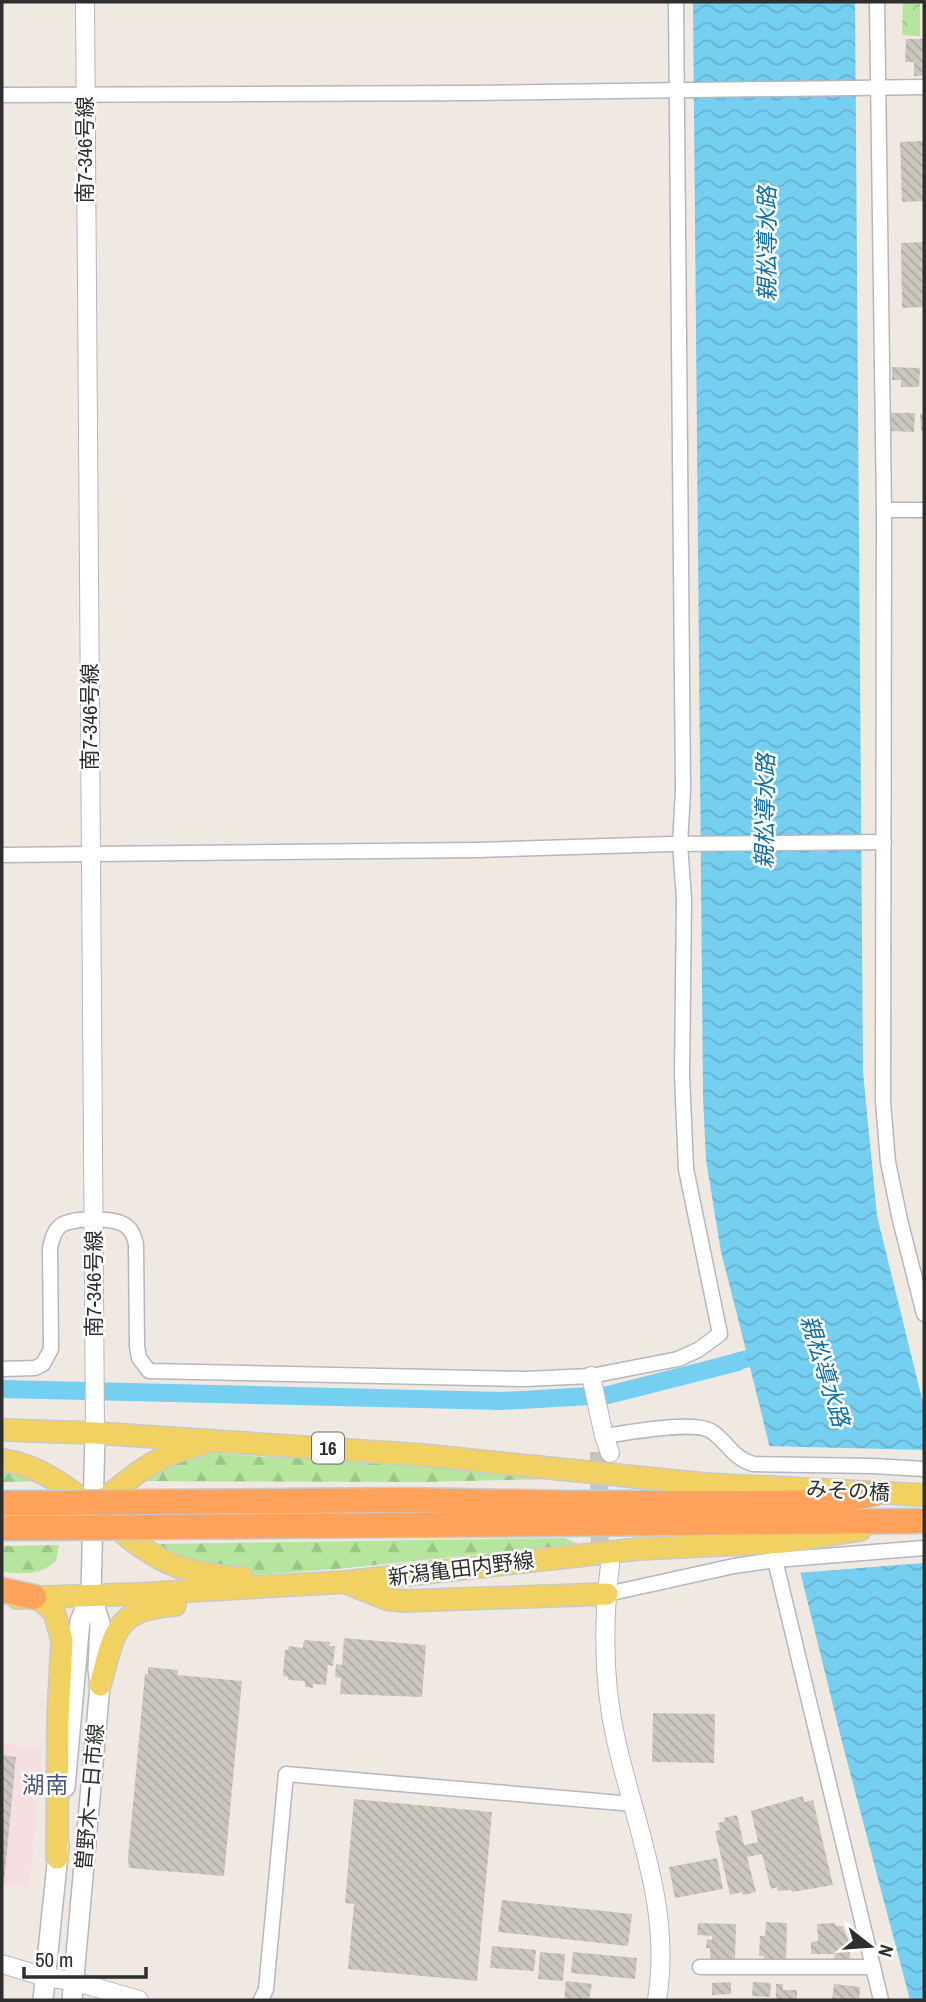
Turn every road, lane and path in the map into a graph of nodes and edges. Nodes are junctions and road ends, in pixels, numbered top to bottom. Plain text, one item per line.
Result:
1 (85, 2) edge
2 (676, 2) edge
3 (877, 2) edge
4 (924, 87) edge
5 (878, 89) junction
6 (682, 91) junction
7 (85, 95) junction
8 (2, 96) edge
9 (884, 510) junction
10 (924, 510) edge
11 (877, 843) junction
12 (685, 844) junction
13 (91, 854) junction
14 (2, 855) edge
15 (94, 1220) junction
16 (924, 1314) edge
17 (2, 1369) edge
18 (592, 1380) junction
19 (2, 1430) edge
20 (94, 1433) junction
21 (220, 1441) junction
22 (605, 1447) joint
23 (2, 1460) edge
24 (924, 1469) edge
25 (876, 1493) joint
26 (924, 1495) edge
27 (2, 1503) edge
28 (93, 1510) junction
29 (149, 1514) junction
30 (921, 1521) edge
31 (2, 1528) edge
32 (779, 1529) junction
33 (924, 1548) edge
34 (605, 1565) tunnel mouth
35 (345, 1582) junction
36 (323, 1584) junction
37 (2, 1590) edge
38 (607, 1594) junction
39 (91, 1595) junction
40 (34, 1597) junction
41 (2, 1599) edge
42 (100, 1685) junction
43 (633, 1804) junction
44 (57, 1858) junction
45 (2, 1964) edge
46 (699, 1967) dead end
47 (873, 1967) junction
48 (45, 1977) junction
49 (73, 1991) edge
50 (43, 2000) edge
51 (139, 2000) edge
52 (261, 2000) edge
53 (657, 2000) edge
54 (881, 2000) edge

1 - 7 street, 南7-346号線
2 - 6 street
3 - 5 street
4 - 5 street
5 - 6 street
5 - 9 street
6 - 7 street
6 - 12 street
7 - 8 street
7 - 13 street, 南7-346号線
9 - 10 street
9 - 11 street
11 - 12 street
11 - 16 street
12 - 13 street
12 - 18 street
13 - 14 street
13 - 15 street, 南7-346号線
15 - 17 street
15 - 18 street
15 - 20 street, 南7-346号線
18 - 22 street
19 - 20 main road, 16
20 - 21 main road, 16
20 - 28 main road, 曽野木一日市線
21 - 28 main road
21 - 32 main road, 16
22 - 24 street
23 - 28 main road
25 - 26 main road, みその橋
25 - 32 highway
27 - 29 highway, bridge
28 - 36 main road
28 - 39 main road, 曽野木一日市線
29 - 31 highway, bridge
29 - 32 highway
30 - 32 highway
32 - 33 street
32 - 35 main road, 新潟亀田内野線
32 - 38 street
32 - 47 street
34 - 38 street
35 - 36 main road, 新潟亀田内野線
35 - 38 main road
36 - 39 main road, 新潟亀田内野線
36 - 42 main road
37 - 40 highway
38 - 43 street
39 - 40 main road, 新潟亀田内野線
39 - 42 main road, 曽野木一日市線
39 - 44 main road, 曽野木一日市線
40 - 41 main road, 新潟亀田内野線
40 - 44 main road
42 - 49 main road, 曽野木一日市線
43 - 52 street
43 - 53 street
44 - 48 main road, 曽野木一日市線
45 - 48 street
46 - 47 street
47 - 54 street
48 - 49 street
48 - 50 main road, 曽野木一日市線
49 - 51 street

